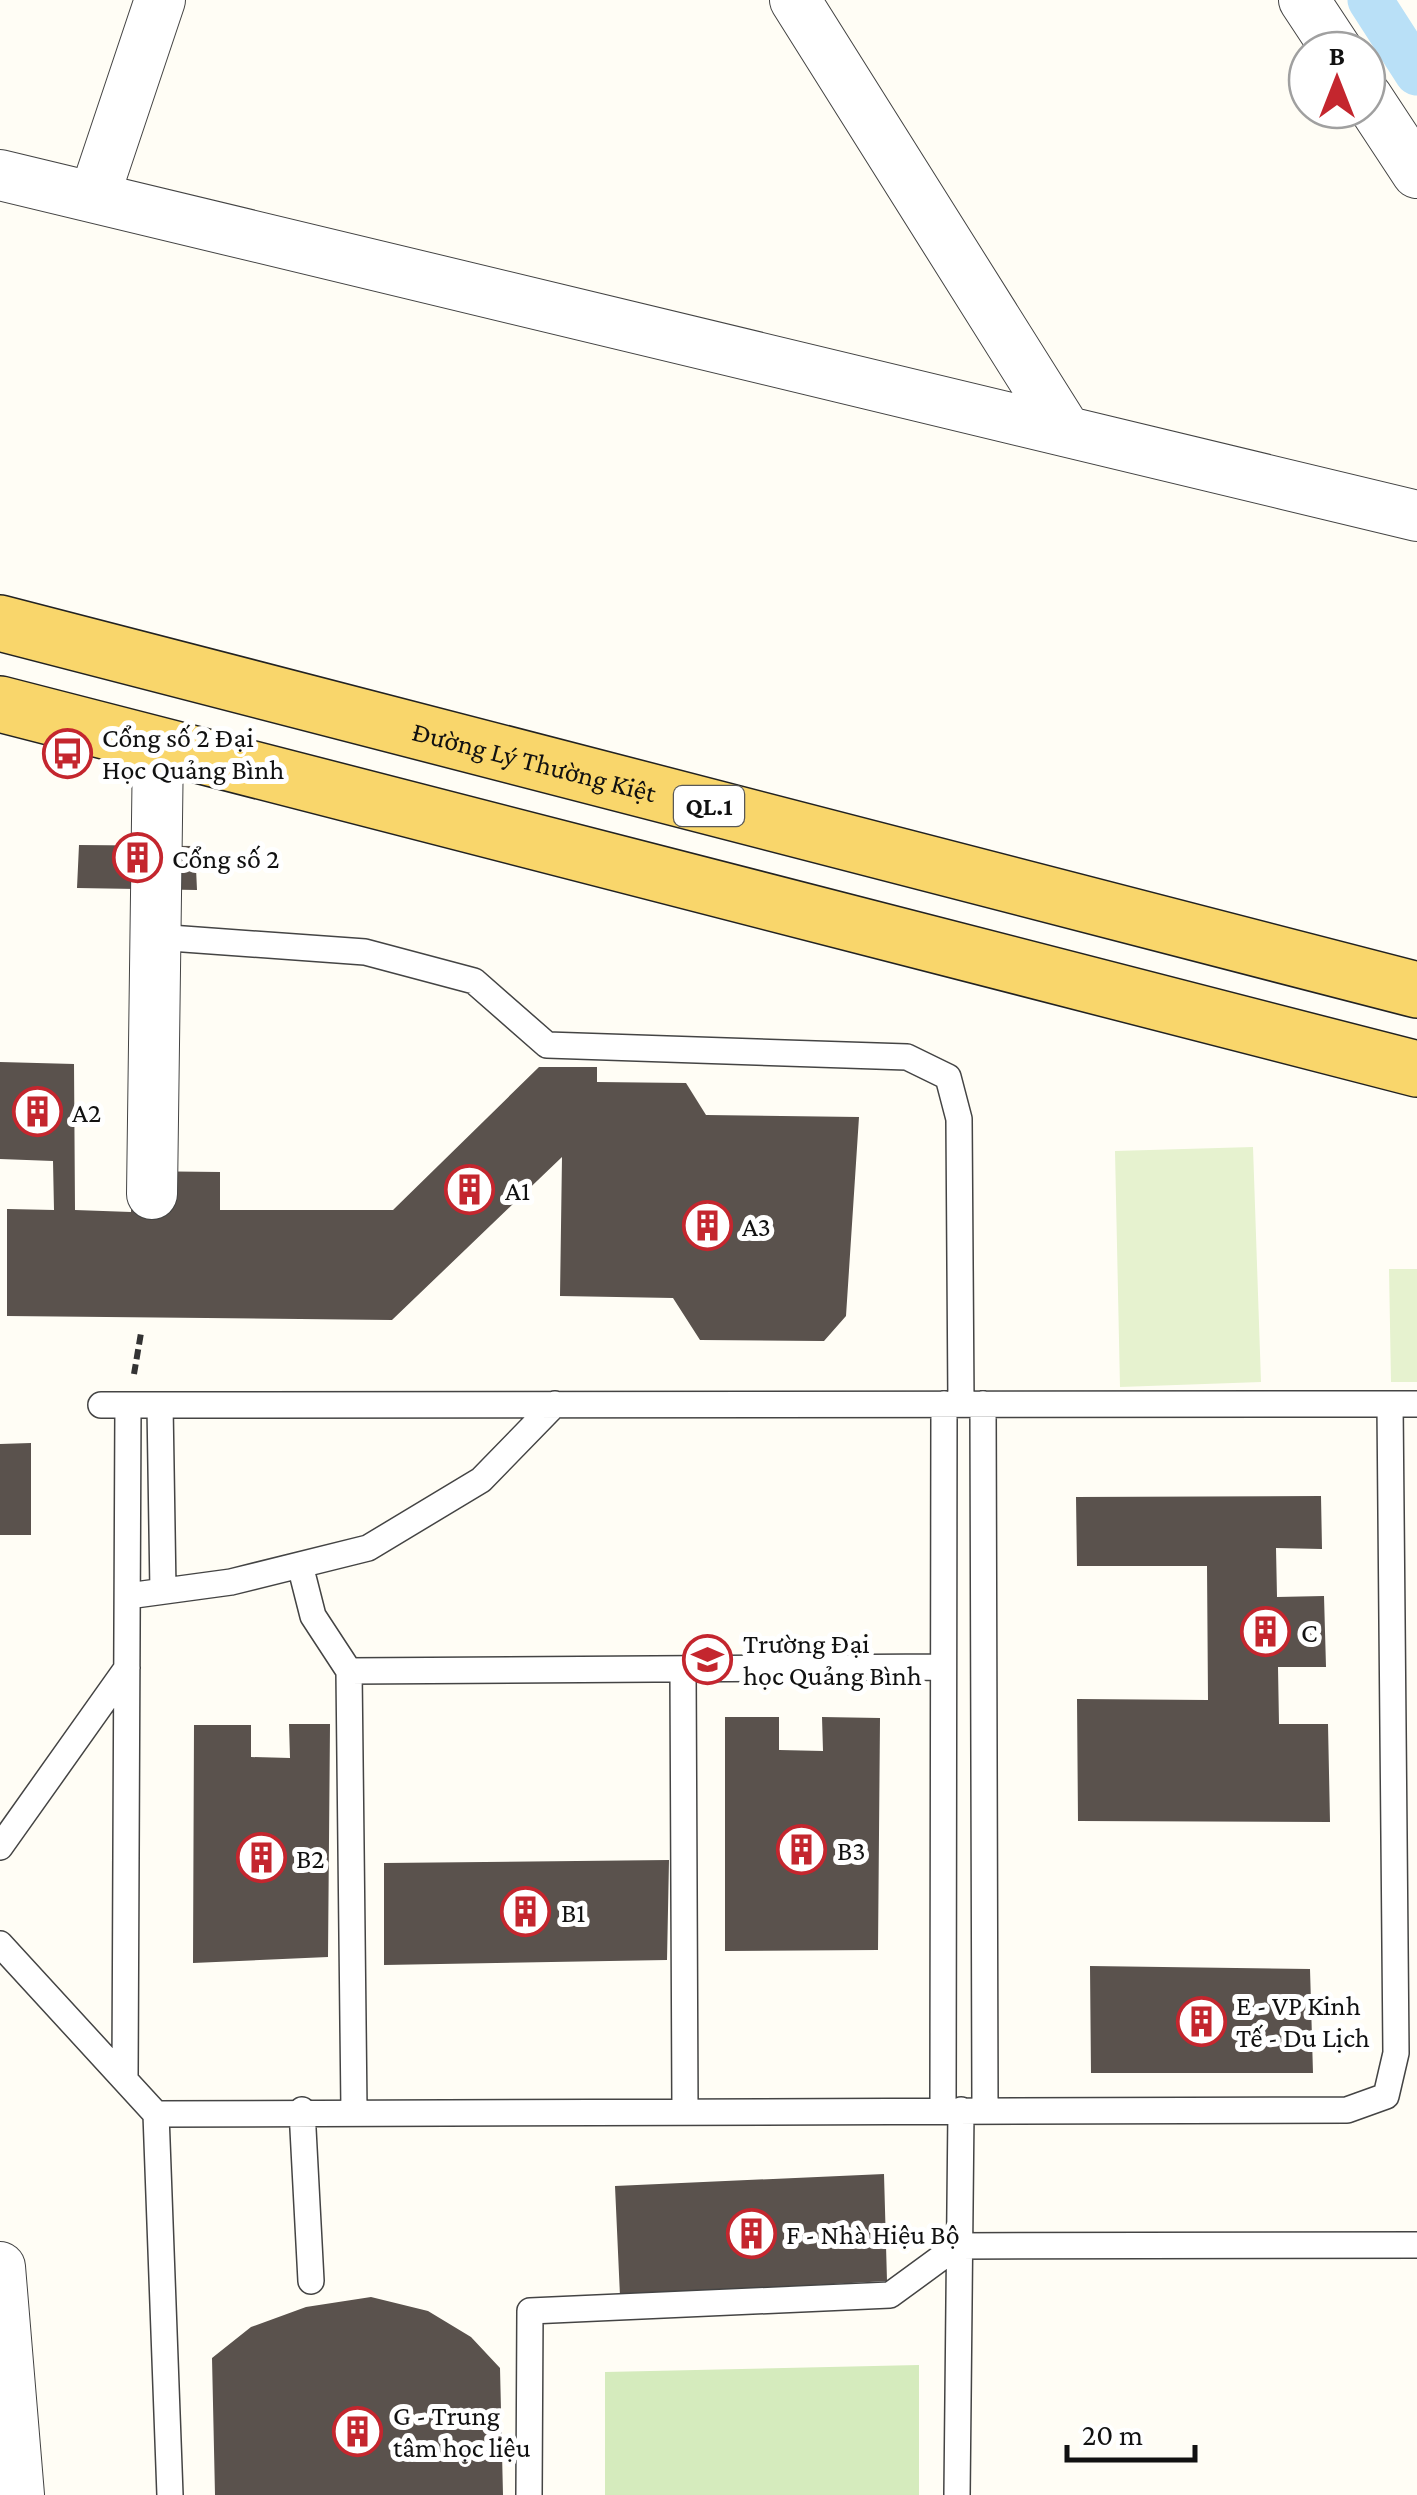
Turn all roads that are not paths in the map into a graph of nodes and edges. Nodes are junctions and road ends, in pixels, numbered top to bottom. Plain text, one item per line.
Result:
1 (160, 0) edge
2 (795, 0) edge
3 (1304, 0) edge
4 (1323, 30) edge
5 (1387, 127) edge
6 (1417, 173) edge
7 (0, 175) edge
8 (94, 198) junction
9 (1066, 431) junction
10 (1417, 516) edge
11 (0, 624) edge
12 (0, 704) edge
13 (158, 745) junction
14 (644, 790) junction
15 (614, 862) junction
16 (156, 937) junction
17 (1417, 990) edge
18 (1417, 1070) edge
19 (152, 1194) dead end
20 (555, 1404) junction
21 (963, 1404) junction
22 (1390, 1404) junction
23 (1417, 1404) edge
24 (101, 1405) dead end
25 (128, 1405) junction
26 (160, 1405) junction
27 (300, 1565) junction
28 (162, 1591) junction
29 (128, 1596) junction
30 (1405, 1652) edge
31 (942, 1667) junction
32 (127, 1668) junction
33 (683, 1669) junction
34 (350, 1671) junction
35 (0, 1846) edge
36 (0, 1944) edge
37 (125, 2078) junction
38 (302, 2110) junction
39 (354, 2110) junction
40 (685, 2110) junction
41 (963, 2110) junction
42 (156, 2114) junction
43 (1417, 2245) edge
44 (957, 2246) junction
45 (0, 2267) edge
46 (311, 2282) dead end
47 (4, 2370) edge
48 (19, 2495) edge
49 (170, 2495) edge
50 (529, 2495) edge
51 (957, 2495) edge

1 - 8 street
2 - 9 street
3 - 4 street
5 - 6 street
7 - 8 street
8 - 9 street
9 - 10 street
11 - 14 main road, Đường Lý Thường Kiệt / QL.1
12 - 13 main road
13 - 15 main road
13 - 16 street
14 - 15 main road
14 - 17 main road, Đường Lý Thường Kiệt / QL.1
15 - 18 main road
16 - 19 street
16 - 21 lane
20 - 21 lane
20 - 26 lane
20 - 27 lane
21 - 22 lane
21 - 31 lane
21 - 41 lane
22 - 23 lane
22 - 30 lane
24 - 25 lane
25 - 26 lane
25 - 29 lane
26 - 28 lane
27 - 28 lane
27 - 34 lane
28 - 29 lane
29 - 32 lane
30 - 41 lane
31 - 33 lane
31 - 41 lane
32 - 35 lane
32 - 37 lane
33 - 34 lane
33 - 40 lane
34 - 39 lane
36 - 37 lane
37 - 42 lane
38 - 39 lane
38 - 42 lane
38 - 46 lane
39 - 40 lane
40 - 41 lane
41 - 44 lane
42 - 49 lane
43 - 44 lane
44 - 50 lane
44 - 51 lane
45 - 47 street
47 - 48 street

